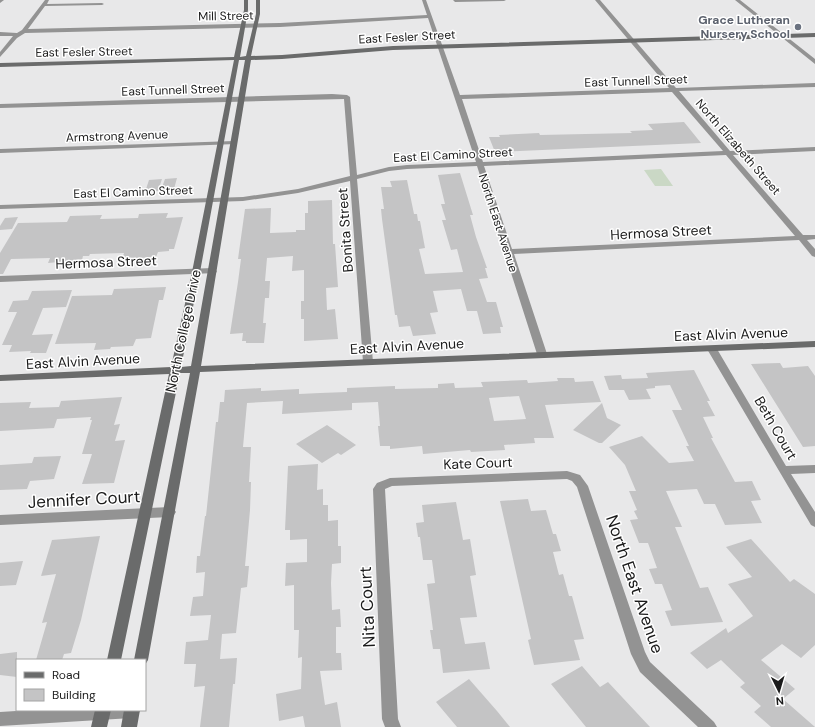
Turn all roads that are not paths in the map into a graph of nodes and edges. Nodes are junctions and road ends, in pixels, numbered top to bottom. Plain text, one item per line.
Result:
1 (2, 0) edge
2 (246, 0) edge
3 (258, 0) edge
4 (424, 0) edge
5 (504, 0) edge
6 (597, 0) edge
7 (737, 0) edge
8 (456, 1) dead end
9 (0, 2) edge
10 (45, 3) edge
11 (102, 4) dead end
12 (429, 16) junction
13 (243, 26) junction
14 (255, 26) junction
15 (24, 31) junction
16 (0, 34) edge
17 (18, 34) junction
18 (815, 35) edge
19 (782, 36) junction
20 (632, 40) junction
21 (439, 46) junction
22 (0, 56) edge
23 (236, 59) junction
24 (248, 59) junction
25 (815, 62) edge
26 (0, 65) edge
27 (815, 85) edge
28 (675, 90) junction
29 (347, 97) joint
30 (458, 97) junction
31 (229, 99) junction
32 (242, 99) junction
33 (0, 106) edge
34 (222, 143) junction
35 (234, 143) junction
36 (815, 149) edge
37 (0, 151) edge
38 (728, 153) junction
39 (479, 164) junction
40 (354, 179) junction
41 (224, 200) junction
42 (210, 201) junction
43 (0, 207) edge
44 (815, 237) edge
45 (802, 238) junction
46 (507, 252) junction
47 (815, 254) edge
48 (213, 271) junction
49 (196, 272) junction
50 (0, 279) edge
51 (815, 344) edge
52 (712, 349) junction
53 (542, 354) junction
54 (368, 362) junction
55 (175, 370) junction
56 (196, 370) junction
57 (0, 378) edge
58 (815, 468) edge
59 (783, 470) junction
60 (576, 478) joint
61 (381, 486) joint
62 (170, 512) junction
63 (144, 513) junction
64 (0, 520) edge
65 (815, 522) edge
66 (114, 659) edge
67 (142, 659) edge
68 (127, 711) edge
69 (132, 711) edge
70 (102, 716) edge
71 (0, 719) edge
72 (129, 727) edge
73 (393, 727) edge
74 (708, 727) edge

1 - 9 street
2 - 13 street, North College Drive
3 - 14 street, North College Drive
4 - 12 street, North East Avenue
5 - 8 street
6 - 20 street, North Elizabeth Street
7 - 19 street
10 - 11 street
10 - 15 street
12 - 14 street, Mill Street
12 - 21 street, North East Avenue
13 - 14 street, Mill Street
13 - 15 street, Mill Street
13 - 23 street, North College Drive
14 - 24 street, North College Drive
15 - 17 street
16 - 17 street
17 - 22 street
18 - 19 street, East Fesler Street
19 - 20 street, East Fesler Street
19 - 25 street
20 - 21 street, East Fesler Street
20 - 28 street, North Elizabeth Street
21 - 24 street, East Fesler Street
21 - 30 street, North East Avenue
23 - 24 street, East Fesler Street
23 - 26 street, East Fesler Street
23 - 31 street, North College Drive
24 - 32 street, North College Drive
27 - 28 street, East Tunnell Street
28 - 30 street, East Tunnell Street
28 - 38 street, North Elizabeth Street
29 - 32 street, East Tunnell Street
29 - 40 street, Bonita Street
30 - 39 street, North East Avenue
31 - 32 street, East Tunnell Street
31 - 33 street, East Tunnell Street
31 - 34 street, North College Drive
32 - 35 street, North College Drive
34 - 35 street, Armstrong Avenue
34 - 37 street, Armstrong Avenue
34 - 42 street, North College Drive
35 - 41 street, North College Drive
36 - 38 street, East El Camino Street
38 - 39 street, East El Camino Street
38 - 45 street, North Elizabeth Street
39 - 40 street, East El Camino Street
39 - 46 street, North East Avenue
40 - 41 street, East El Camino Street
40 - 54 street, Bonita Street
41 - 42 street, East El Camino Street
41 - 48 street, North College Drive
42 - 43 street, East El Camino Street
42 - 49 street, North College Drive
44 - 45 street, Hermosa Street
45 - 46 street, Hermosa Street
45 - 47 street, North Elizabeth Street
46 - 53 street, North East Avenue
48 - 49 street, Hermosa Street
48 - 56 street, North College Drive
49 - 50 street, Hermosa Street
49 - 55 street, North College Drive
51 - 52 street, East Alvin Avenue
52 - 53 street, East Alvin Avenue
52 - 59 street, Beth Court
53 - 54 street, East Alvin Avenue
54 - 56 street, East Alvin Avenue
55 - 56 street, East Alvin Avenue
55 - 57 street, East Alvin Avenue
55 - 63 street, North College Drive
56 - 62 street, North College Drive
58 - 59 street
59 - 65 street, Beth Court
60 - 61 street, Kate Court
60 - 74 street, North East Avenue
61 - 73 street, Nita Court
62 - 63 street, Jennifer Court
62 - 67 street, North College Drive
63 - 64 street, Jennifer Court
63 - 66 street, North College Drive
68 - 70 street
69 - 72 street
70 - 71 street

